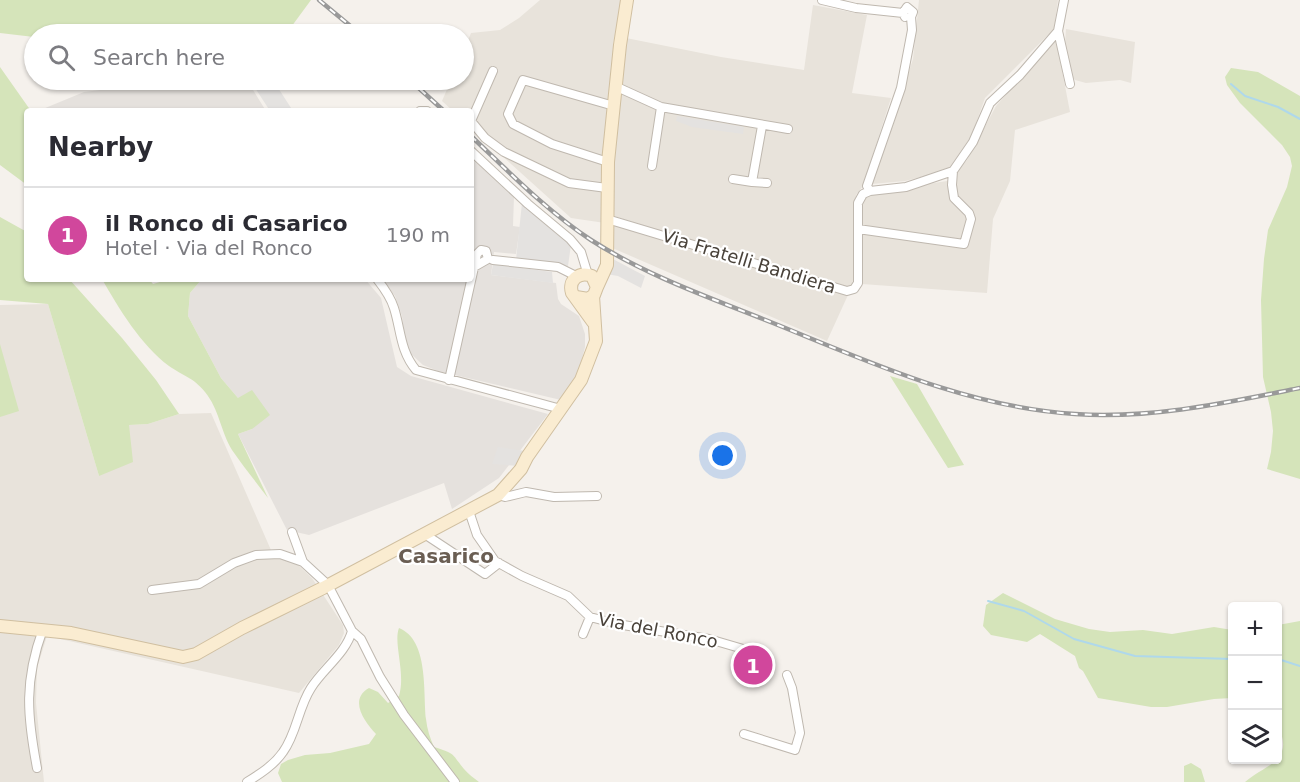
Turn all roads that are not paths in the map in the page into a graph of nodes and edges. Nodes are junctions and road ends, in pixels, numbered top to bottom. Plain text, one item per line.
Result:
1 (627, 0) edge
2 (822, 0) edge
3 (1064, 0) edge
4 (1058, 31) junction
5 (493, 71) dead end
6 (1070, 84) dead end
7 (617, 87) junction
8 (614, 106) junction
9 (661, 107) junction
10 (474, 114) edge
11 (474, 125) edge
12 (762, 126) junction
13 (788, 129) dead end
14 (474, 154) edge
15 (608, 162) junction
16 (652, 166) dead end
17 (953, 171) junction
18 (733, 179) dead end
19 (752, 182) junction
20 (767, 183) dead end
21 (607, 188) junction
22 (868, 189) junction
23 (607, 219) junction
24 (858, 229) junction
25 (607, 255) junction
26 (493, 260) dead end
27 (581, 277) junction
28 (379, 282) edge
29 (471, 282) edge
30 (595, 292) junction
31 (576, 297) junction
32 (594, 323) junction
33 (449, 380) junction
34 (561, 409) junction
35 (498, 495) junction
36 (597, 496) dead end
37 (469, 511) junction
38 (292, 532) dead end
39 (426, 535) junction
40 (303, 562) junction
41 (499, 563) junction
42 (328, 585) junction
43 (152, 590) dead end
44 (590, 617) junction
45 (0, 626) edge
46 (43, 629) junction
47 (352, 631) junction
48 (583, 634) dead end
49 (750, 651) dead end
50 (787, 675) dead end
51 (744, 734) dead end
52 (37, 768) dead end
53 (247, 782) edge
54 (454, 782) edge

1 - 7 street
2 - 22 street
3 - 4 street
4 - 6 street
4 - 17 street
5 - 10 street
7 - 8 street
7 - 9 street
8 - 15 street
8 - 15 street
9 - 12 street
9 - 16 street
11 - 21 street
12 - 13 street
12 - 19 street
14 - 27 street
15 - 21 street
17 - 22 street
17 - 24 street
18 - 19 street
19 - 20 street
21 - 23 street
22 - 24 street, Via Fratelli Bandiera
23 - 24 street, Via Fratelli Bandiera
23 - 25 street
25 - 27 street
25 - 30 street
26 - 27 street
27 - 30 street
27 - 31 street
28 - 33 street
29 - 33 street
30 - 31 street
30 - 32 street
31 - 32 street
32 - 34 street
33 - 34 street
34 - 35 street
35 - 36 street
35 - 37 street
37 - 39 street
37 - 41 street, Via del Ronco
38 - 40 street
39 - 41 street
39 - 42 street
40 - 42 street
40 - 43 street
41 - 44 street, Via del Ronco
42 - 46 street
42 - 47 street
44 - 48 street
44 - 49 street, Via del Ronco
45 - 46 street
46 - 52 street
47 - 53 street
47 - 54 street
50 - 51 street

